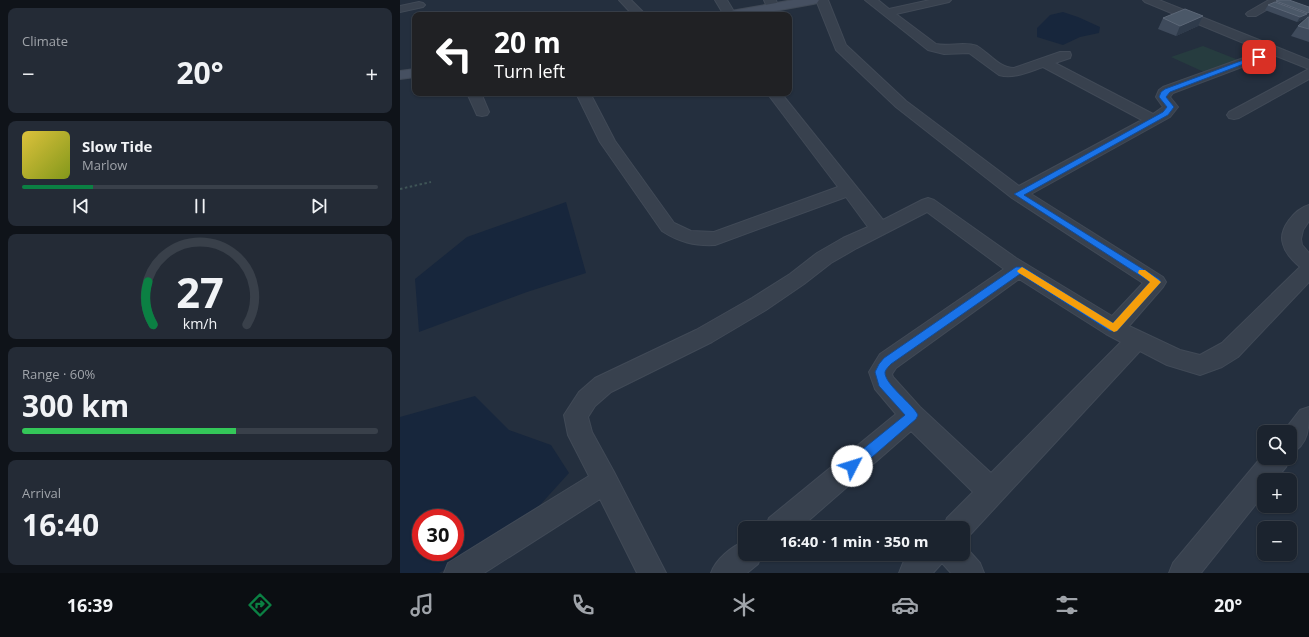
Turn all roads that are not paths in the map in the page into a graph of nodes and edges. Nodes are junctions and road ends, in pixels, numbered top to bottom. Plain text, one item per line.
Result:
1 (625, 0) edge
2 (721, 0) edge
3 (812, 0) edge
4 (822, 0) edge
5 (871, 0) edge
6 (945, 0) edge
7 (1277, 0) edge
8 (1155, 1) edge
9 (400, 2) edge
10 (771, 4) edge
11 (419, 5) dead end
12 (400, 9) edge
13 (637, 12) edge
14 (728, 12) edge
15 (741, 12) edge
16 (887, 14) junction
17 (1252, 14) dead end
18 (1274, 51) junction
19 (1065, 55) dead end
20 (1043, 62) junction
21 (1309, 65) edge
22 (412, 73) edge
23 (1309, 73) edge
24 (400, 75) edge
25 (475, 96) edge
26 (585, 96) edge
27 (776, 96) edge
28 (482, 112) dead end
29 (1234, 115) dead end
30 (1152, 120) junction
31 (848, 188) junction
32 (1018, 194) junction
33 (1309, 211) edge
34 (880, 229) junction
35 (1309, 264) edge
36 (1019, 269) junction
37 (1309, 270) edge
38 (1114, 328) junction
39 (1137, 340) junction
40 (912, 415) junction
41 (1309, 418) edge
42 (1297, 433) edge
43 (1271, 465) edge
44 (605, 481) junction
45 (992, 492) junction
46 (787, 521) edge
47 (964, 521) edge
48 (740, 561) edge
49 (925, 561) edge
50 (960, 561) edge
51 (458, 573) edge
52 (652, 573) edge
53 (725, 573) edge
54 (913, 573) edge
55 (970, 573) edge
56 (1183, 573) edge

1 - 13 street
2 - 14 street
3 - 10 main road
4 - 32 street
5 - 16 street
6 - 16 street
7 - 17 street
8 - 18 street
9 - 12 street
10 - 15 main road
11 - 12 street
16 - 20 street
18 - 21 street
18 - 30 street
19 - 20 street
20 - 30 street
22 - 24 main road
23 - 29 street
25 - 28 street
26 - 31 street
27 - 31 street
30 - 32 street
31 - 34 street
32 - 38 street
33 - 35 street
34 - 36 street
34 - 44 street
36 - 38 street
36 - 40 street
37 - 39 street
38 - 39 street
39 - 45 street
40 - 45 street
40 - 46 street
41 - 42 street
43 - 56 street
44 - 51 street
44 - 52 street
45 - 47 street
48 - 53 street
49 - 54 street
50 - 55 street

